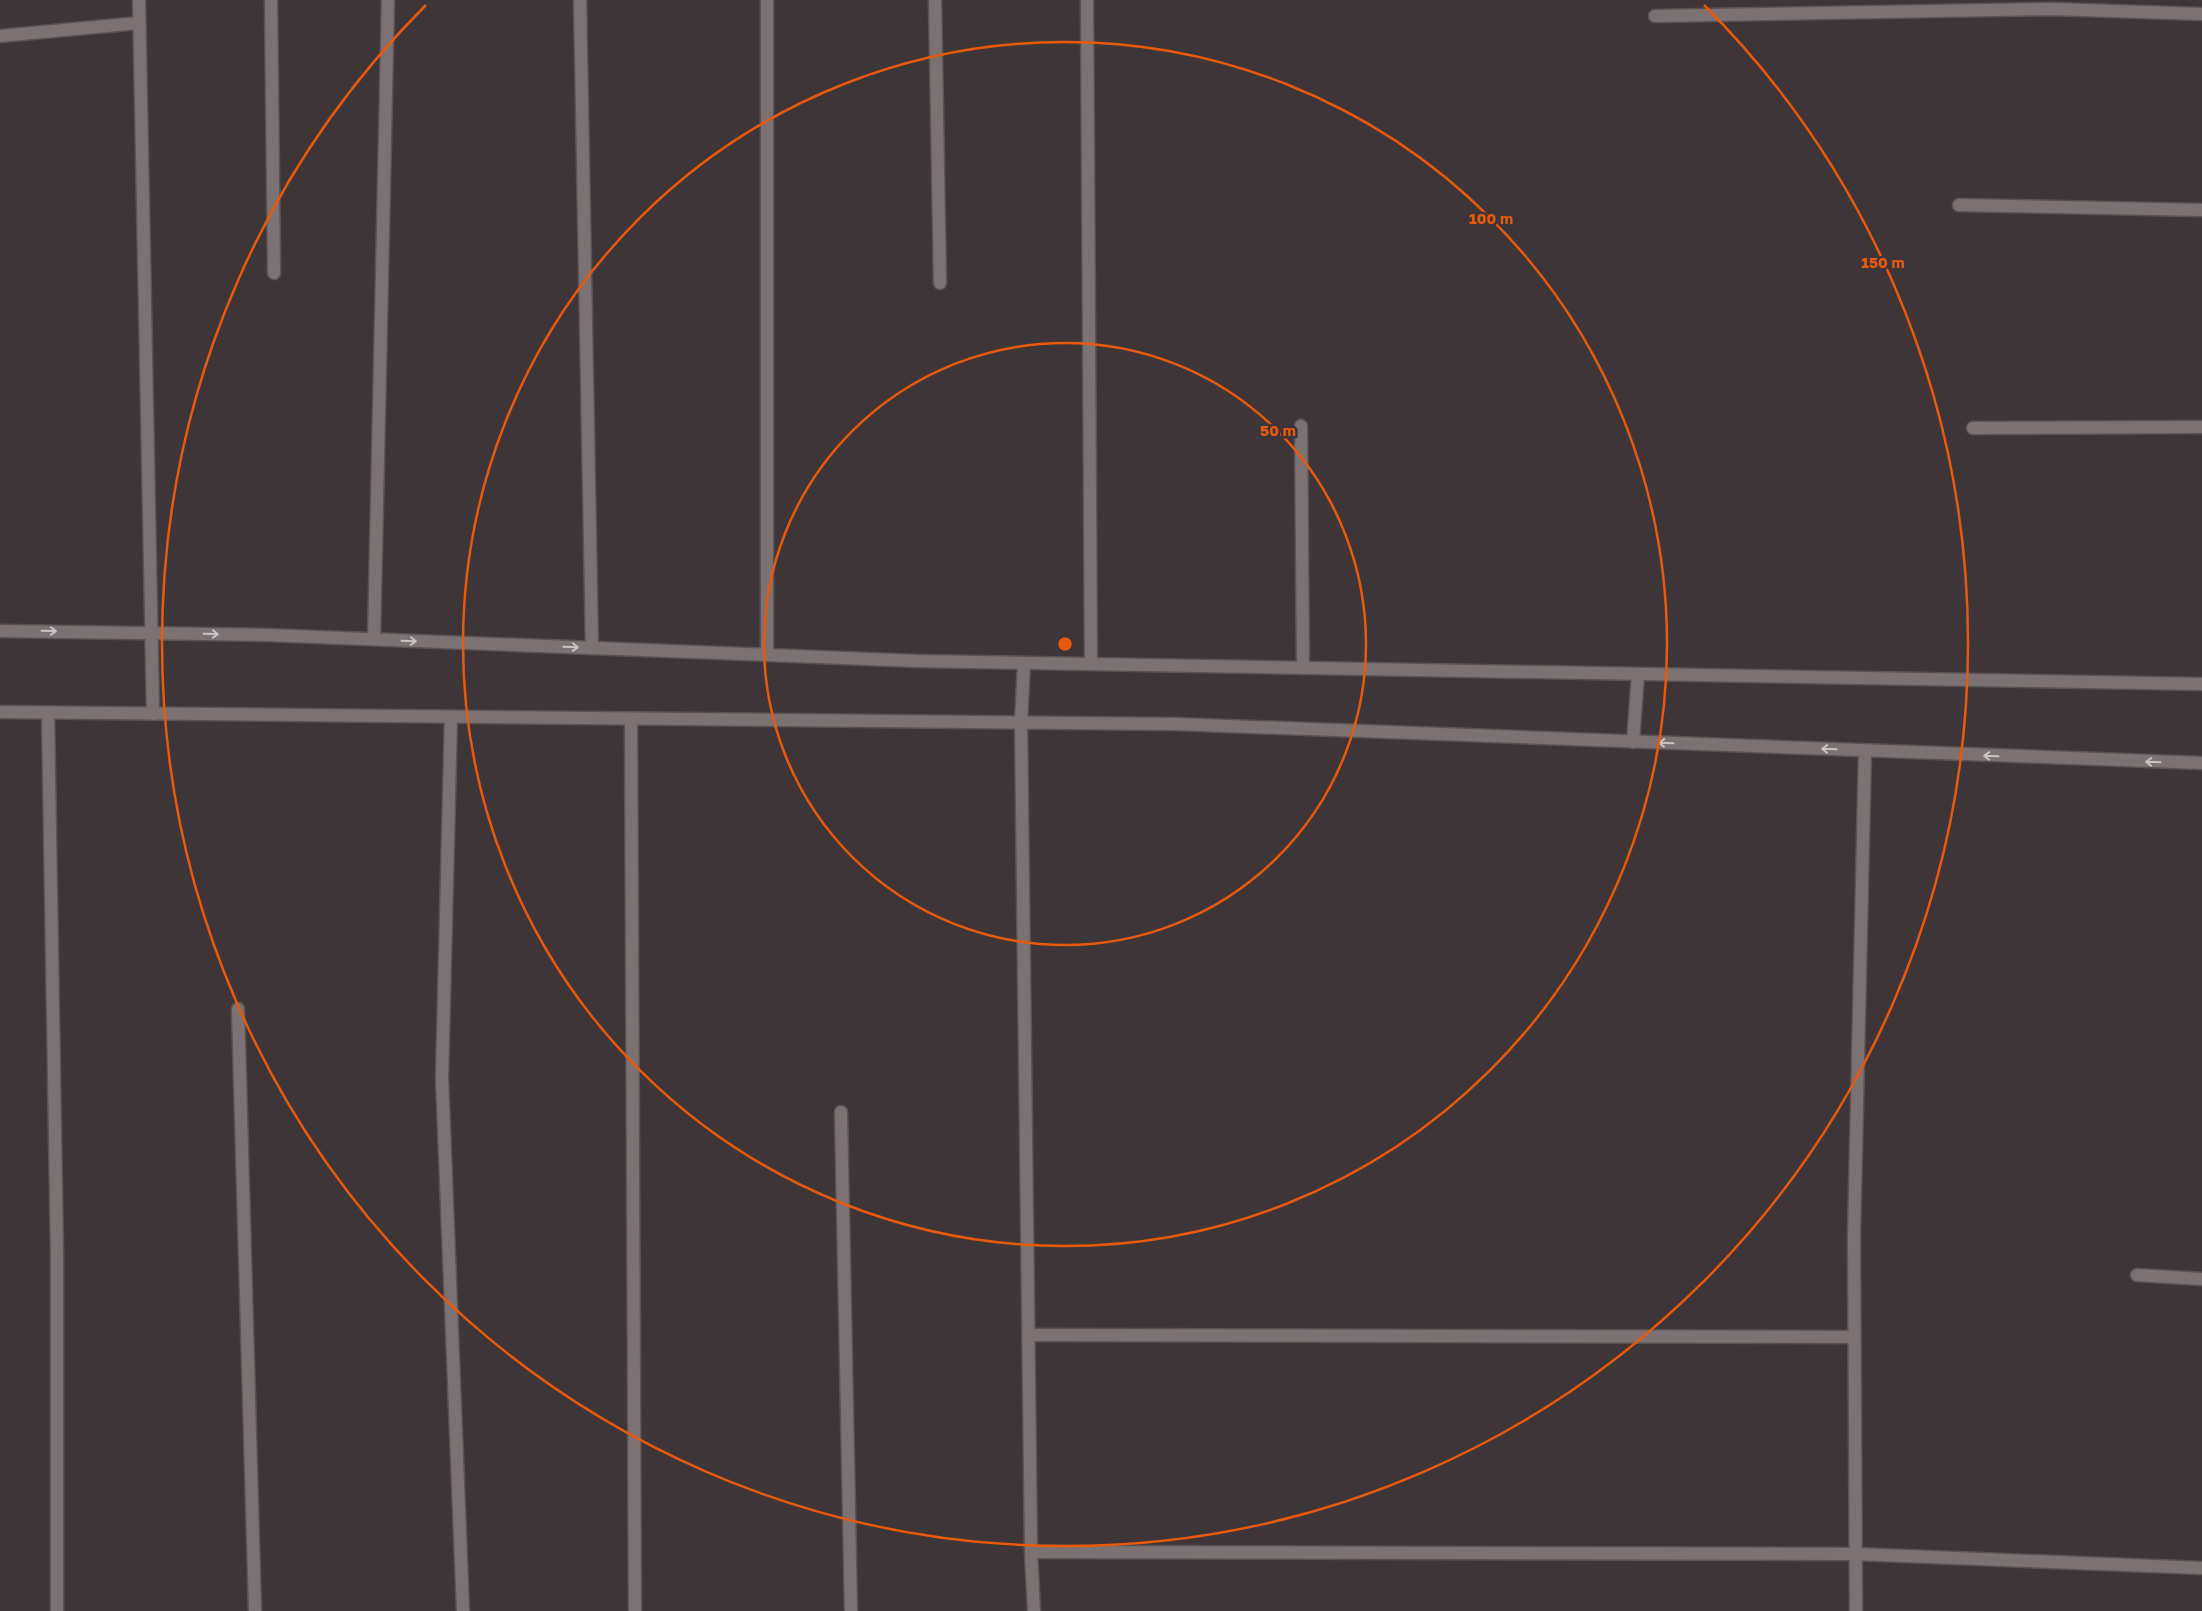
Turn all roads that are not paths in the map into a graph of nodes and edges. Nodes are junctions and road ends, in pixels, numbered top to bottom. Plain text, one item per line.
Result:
1 (139, 0) edge
2 (270, 0) edge
3 (388, 0) edge
4 (580, 0) edge
5 (767, 0) edge
6 (935, 0) edge
7 (1087, 0) edge
8 (2053, 4) edge
9 (2202, 14) edge
10 (1655, 16) dead end
11 (139, 22) junction
12 (0, 36) edge
13 (1959, 205) dead end
14 (2202, 210) edge
15 (274, 273) dead end
16 (940, 284) dead end
17 (1301, 426) dead end
18 (2202, 427) edge
19 (1973, 428) dead end
20 (0, 631) edge
21 (152, 633) junction
22 (374, 639) junction
23 (592, 648) junction
24 (767, 655) junction
25 (1024, 663) junction
26 (1091, 664) junction
27 (1303, 668) junction
28 (1638, 674) junction
29 (2202, 684) edge
30 (0, 712) edge
31 (48, 713) junction
32 (153, 714) junction
33 (451, 717) junction
34 (631, 719) junction
35 (1022, 723) junction
36 (1633, 742) junction
37 (1865, 751) junction
38 (2202, 763) edge
39 (238, 1009) dead end
40 (841, 1112) dead end
41 (2138, 1275) dead end
42 (2202, 1279) edge
43 (1030, 1335) junction
44 (1854, 1337) junction
45 (1031, 1552) junction
46 (1856, 1554) junction
47 (2202, 1568) edge
48 (57, 1611) edge
49 (255, 1611) edge
50 (463, 1611) edge
51 (635, 1611) edge
52 (851, 1611) edge
53 (1034, 1611) edge
54 (1856, 1611) edge

1 - 11 street
2 - 15 street
3 - 22 street
4 - 23 street
5 - 24 street
6 - 16 street
7 - 26 street
8 - 9 street
8 - 10 street
11 - 12 street
11 - 21 street
13 - 14 street
17 - 27 street
18 - 19 street
20 -> 21 street
21 -> 22 street
21 - 32 street
22 -> 23 street
23 - 24 street
24 - 25 street
25 - 26 street
25 - 35 street
26 - 27 street
27 - 28 street
28 - 29 street
28 - 36 street
30 - 31 street
31 - 32 street
31 - 48 street
32 - 33 street
33 - 34 street
33 - 50 street
34 - 35 street
34 - 51 street
35 - 36 street
35 - 43 street
37 -> 36 street
38 -> 37 street
37 - 44 street
39 - 49 street
40 - 52 street
41 - 42 street
43 - 44 street
43 - 45 street
44 - 46 street
45 - 46 street
45 - 53 street
46 - 47 street
46 - 54 street

